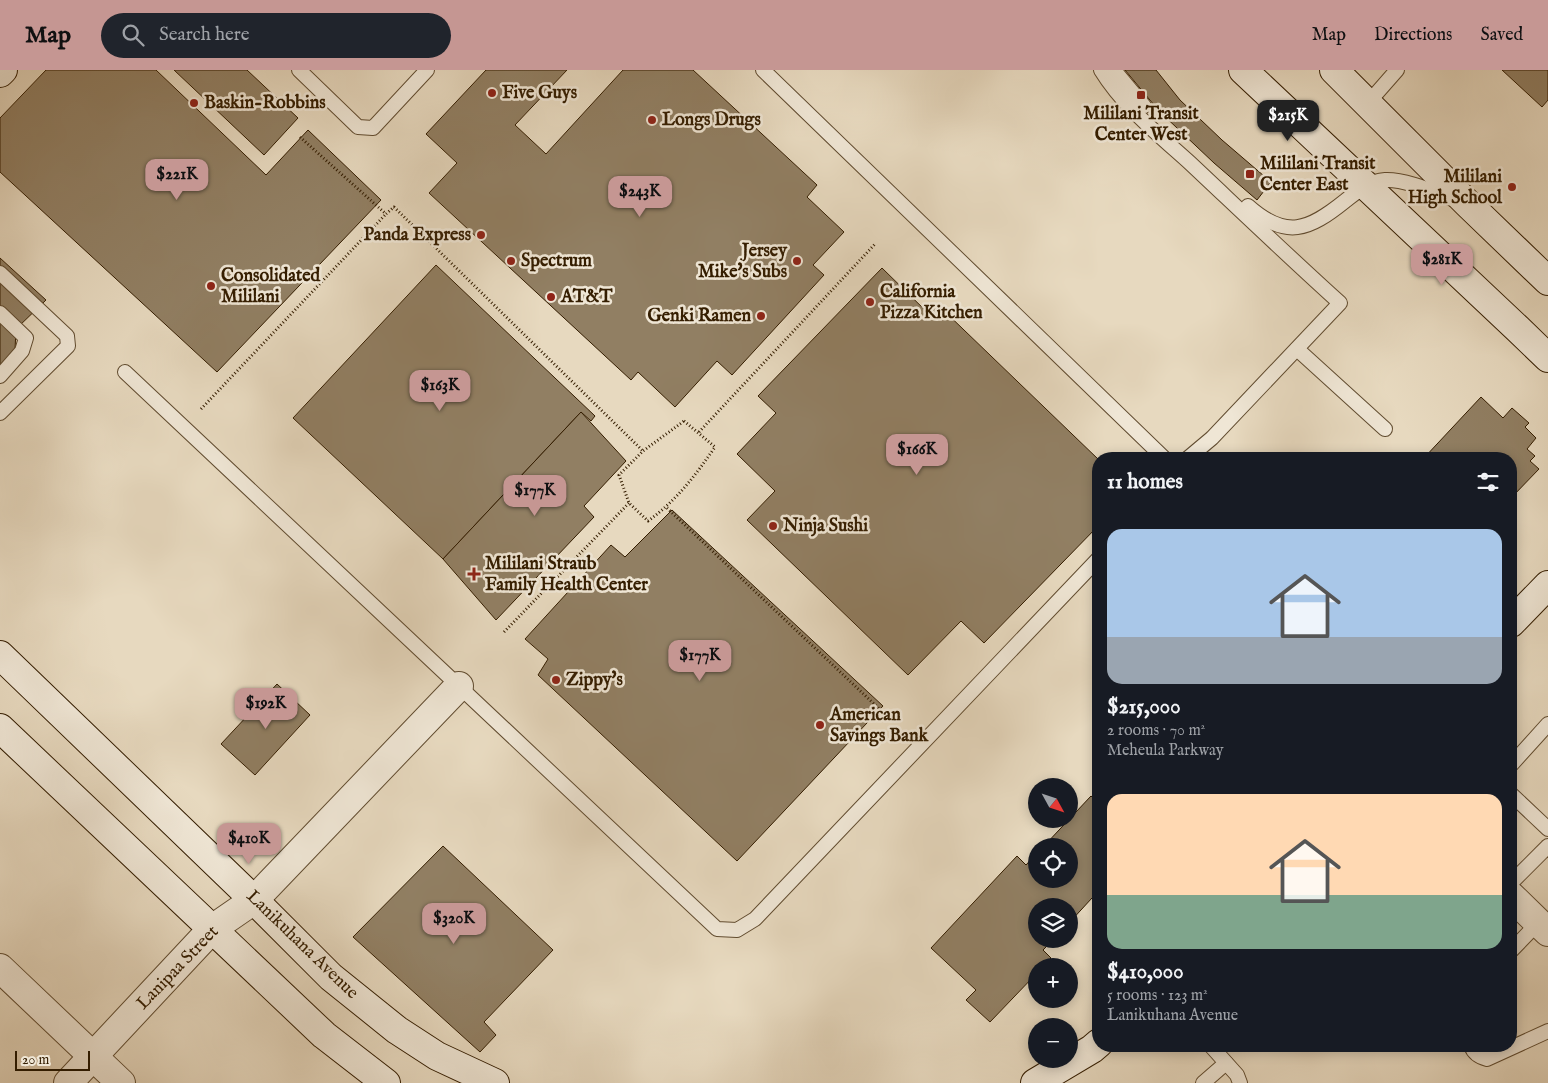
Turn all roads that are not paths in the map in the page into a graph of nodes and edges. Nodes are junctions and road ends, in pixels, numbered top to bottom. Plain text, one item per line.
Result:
1 (3, 70) edge
2 (299, 70) edge
3 (427, 70) edge
4 (763, 70) edge
5 (1101, 70) edge
6 (1114, 70) edge
7 (1243, 70) edge
8 (1334, 70) edge
9 (1397, 70) edge
10 (0, 73) edge
11 (1368, 103) junction
12 (1365, 185) junction
13 (1468, 204) junction
14 (0, 273) edge
15 (1548, 281) edge
16 (0, 313) edge
17 (1297, 349) junction
18 (1548, 358) edge
19 (125, 372) dead end
20 (0, 376) edge
21 (0, 413) edge
22 (1385, 429) dead end
23 (1158, 452) edge
24 (1195, 452) edge
25 (1092, 565) edge
26 (1548, 585) edge
27 (1517, 617) edge
28 (0, 655) edge
29 (459, 686) junction
30 (1548, 724) edge
31 (0, 728) edge
32 (1517, 758) edge
33 (1517, 800) edge
34 (1548, 829) edge
35 (1548, 846) edge
36 (1517, 878) edge
37 (254, 900) junction
38 (1517, 902) edge
39 (1543, 928) edge
40 (212, 929) junction
41 (1517, 947) edge
42 (0, 968) edge
43 (1548, 1031) edge
44 (1517, 1045) edge
45 (1092, 1047) edge
46 (1216, 1052) edge
47 (1473, 1052) edge
48 (1502, 1052) edge
49 (93, 1056) junction
50 (1226, 1063) junction
51 (68, 1083) edge
52 (121, 1083) edge
53 (386, 1083) edge
54 (495, 1083) edge
55 (1035, 1083) edge
56 (1203, 1083) edge
57 (1240, 1083) edge

1 - 10 main road
2 - 3 lane
4 - 23 lane
5 - 17 lane
6 - 12 lane
7 - 12 main road
8 - 11 main road
9 - 11 lane
11 - 13 main road
12 - 13 lane
12 - 18 main road
13 - 15 main road
14 - 21 lane
16 - 20 lane
17 - 22 lane
17 - 24 lane
19 - 29 lane
25 - 29 lane
26 - 27 main road
28 - 37 main road, Lanikuhana Avenue
29 - 37 main road, Lanipaa Street
30 - 32 lane
31 - 40 main road
33 - 34 lane
35 - 36 lane
37 - 40 main road, Lanipaa Street
37 - 54 main road, Lanikuhana Avenue
38 - 39 main road
39 - 41 lane
40 - 49 main road, Lanipaa Street
40 - 53 main road
42 - 49 main road
43 - 44 lane
45 - 55 main road
46 - 50 lane
47 - 48 lane
49 - 51 main road, Lanipaa Street
49 - 52 main road
50 - 56 lane
50 - 57 lane

